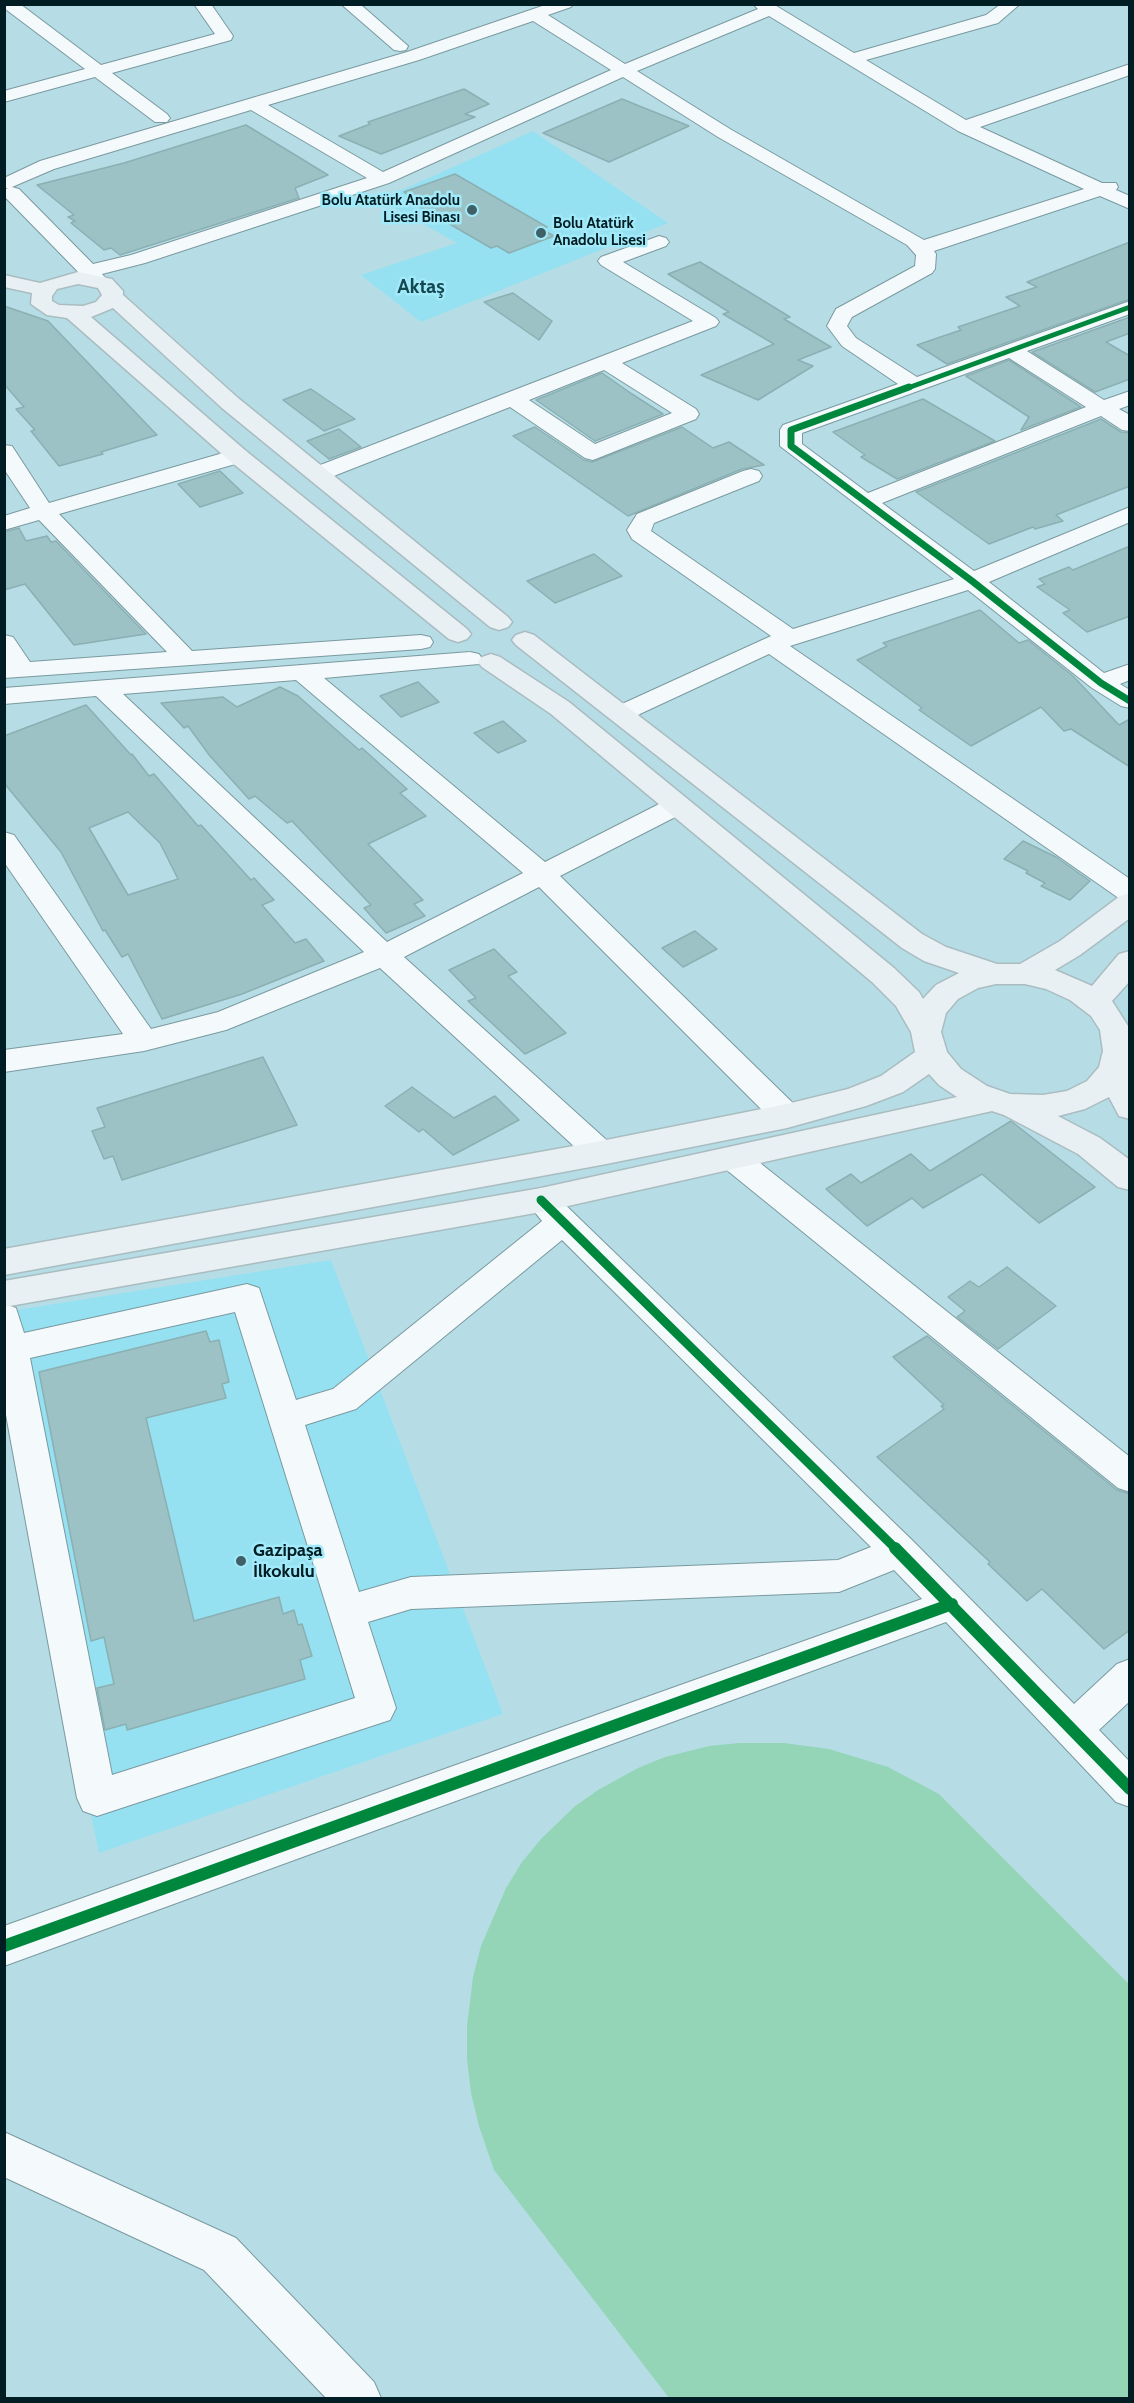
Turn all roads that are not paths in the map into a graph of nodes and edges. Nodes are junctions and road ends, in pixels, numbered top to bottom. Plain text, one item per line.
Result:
1 (9, 4) edge
2 (201, 4) edge
3 (349, 4) edge
4 (565, 4) edge
5 (1012, 4) edge
6 (765, 7) edge
7 (524, 8) edge
8 (400, 46) junction
9 (852, 59) junction
10 (1130, 69) edge
11 (99, 71) junction
12 (623, 71) junction
13 (4, 97) edge
14 (252, 103) junction
15 (161, 118) junction
16 (964, 127) junction
17 (382, 179) junction
18 (1130, 179) edge
19 (8, 181) edge
20 (1098, 190) junction
21 (1130, 203) edge
22 (4, 211) edge
23 (20, 228) dead end
24 (660, 242) dead end
25 (919, 247) junction
26 (52, 262) dead end
27 (68, 280) junction
28 (4, 281) edge
29 (99, 283) junction
30 (4, 293) edge
31 (43, 297) junction
32 (1130, 307) edge
33 (74, 313) junction
34 (1011, 350) junction
35 (606, 362) junction
36 (914, 385) junction
37 (1130, 397) edge
38 (512, 398) junction
39 (1103, 408) junction
40 (1130, 425) edge
41 (4, 451) edge
42 (238, 456) junction
43 (318, 474) junction
44 (751, 476) dead end
45 (866, 502) junction
46 (44, 512) junction
47 (1130, 514) edge
48 (4, 523) edge
49 (972, 581) junction
50 (499, 622) junction
51 (525, 640) junction
52 (780, 641) junction
53 (4, 642) edge
54 (468, 649) junction
55 (185, 657) junction
56 (14, 670) edge
57 (1130, 670) edge
58 (304, 674) junction
59 (1101, 683) junction
60 (104, 690) junction
61 (4, 696) edge
62 (1130, 701) edge
63 (620, 714) junction
64 (678, 805) junction
65 (4, 841) edge
66 (543, 875) junction
67 (1130, 893) edge
68 (1130, 903) edge
69 (384, 955) junction
70 (1130, 961) edge
71 (1010, 974) junction
72 (1094, 1003) junction
73 (144, 1041) junction
74 (929, 1044) junction
75 (1120, 1059) edge
76 (4, 1061) edge
77 (1000, 1102) junction
78 (1130, 1108) edge
79 (788, 1116) junction
80 (601, 1153) junction
81 (734, 1160) junction
82 (1130, 1178) edge
83 (552, 1211) junction
84 (4, 1262) edge
85 (4, 1294) edge
86 (8, 1333) edge
87 (285, 1417) junction
88 (1130, 1478) edge
89 (900, 1552) junction
90 (952, 1604) junction
91 (347, 1612) junction
92 (1130, 1676) edge
93 (1073, 1730) junction
94 (1130, 1789) edge
95 (4, 1946) edge
96 (4, 2154) edge
97 (358, 2398) edge

1 - 11 street
2 - 11 street
3 - 8 street
4 - 7 street
5 - 9 street
6 - 9 street
6 - 12 street
7 - 8 street
7 - 12 street
7 - 14 street
8 - 15 street
9 - 16 street
10 - 16 street
11 - 13 street
11 - 15 street
12 - 17 street
12 - 25 street
14 - 17 street
14 - 19 street
15 - 19 street
16 - 20 street
17 - 29 street
18 - 20 street
19 - 29 street
20 - 21 street
20 - 25 street
22 - 23 street
24 - 35 street
25 - 36 street
26 - 27 street
27 - 29 main road
27 - 31 main road
28 - 31 main road
29 - 33 main road
29 - 43 main road
30 - 31 main road
31 - 33 main road
32 - 34 street
33 - 42 main road
34 - 36 street
34 - 39 street
35 - 38 street
35 - 38 street
36 - 45 street
37 - 39 street
38 - 43 street
39 - 40 street
39 - 45 street
41 - 46 street
42 - 46 street
42 - 54 main road
43 - 50 main road
44 - 52 street
45 - 49 street
46 - 48 street
46 - 55 street
47 - 49 street
49 - 52 street
49 - 59 street
50 - 51 main road
50 - 54 main road
51 - 54 main road
51 - 63 main road
52 - 63 street
52 - 67 street
53 - 56 street
54 - 55 street
54 - 58 street
54 - 64 main road
55 - 56 street
57 - 59 street
58 - 60 street
58 - 66 street
59 - 62 street
60 - 61 street
60 - 69 street
63 - 71 main road
64 - 66 street
64 - 74 main road
65 - 73 street
66 - 69 street
66 - 79 street
68 - 71 main road
69 - 73 street
69 - 80 street
70 - 72 main road
71 - 72 main road
71 - 74 main road
72 - 75 main road
73 - 76 street
74 - 77 main road
74 - 79 main road
75 - 77 main road
75 - 78 main road
77 - 81 main road
77 - 82 main road
79 - 80 main road
80 - 84 main road
81 - 83 main road
81 - 88 street
83 - 85 main road
83 - 87 street
83 - 89 street
86 - 87 street
86 - 91 street
87 - 91 street
89 - 90 street
89 - 91 street
90 - 93 street
90 - 95 street
92 - 93 street
93 - 94 street
96 - 97 street

